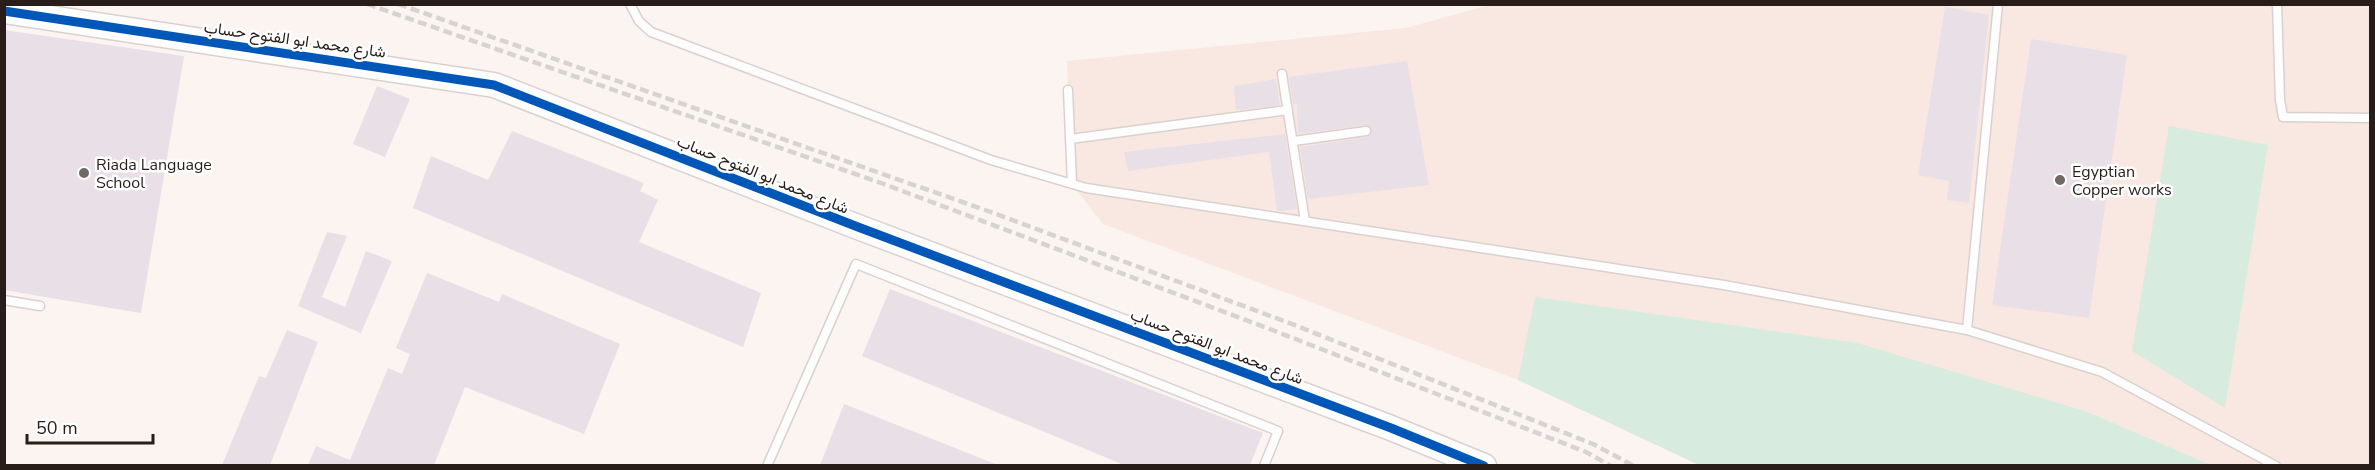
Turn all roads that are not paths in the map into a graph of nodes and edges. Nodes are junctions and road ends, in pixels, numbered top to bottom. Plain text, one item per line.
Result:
1 (630, 4) edge
2 (1998, 4) edge
3 (2277, 4) edge
4 (4, 11) edge
5 (1282, 74) dead end
6 (1068, 90) dead end
7 (1288, 110) junction
8 (2370, 118) edge
9 (1366, 131) dead end
10 (1070, 138) junction
11 (1294, 141) junction
12 (1072, 184) junction
13 (1305, 221) junction
14 (4, 300) edge
15 (40, 306) dead end
16 (1967, 330) junction
17 (767, 465) edge
18 (1264, 465) edge
19 (1484, 465) edge
20 (2276, 465) edge

1 - 12 lane
2 - 16 lane
3 - 8 lane
4 - 19 street, شارع محمد ابو الفتوح حساب
5 - 7 lane
6 - 10 lane
7 - 10 lane
7 - 11 lane
9 - 11 lane
10 - 12 lane
11 - 13 lane
12 - 13 lane
13 - 16 lane
14 - 15 lane
16 - 20 lane
17 - 18 lane

